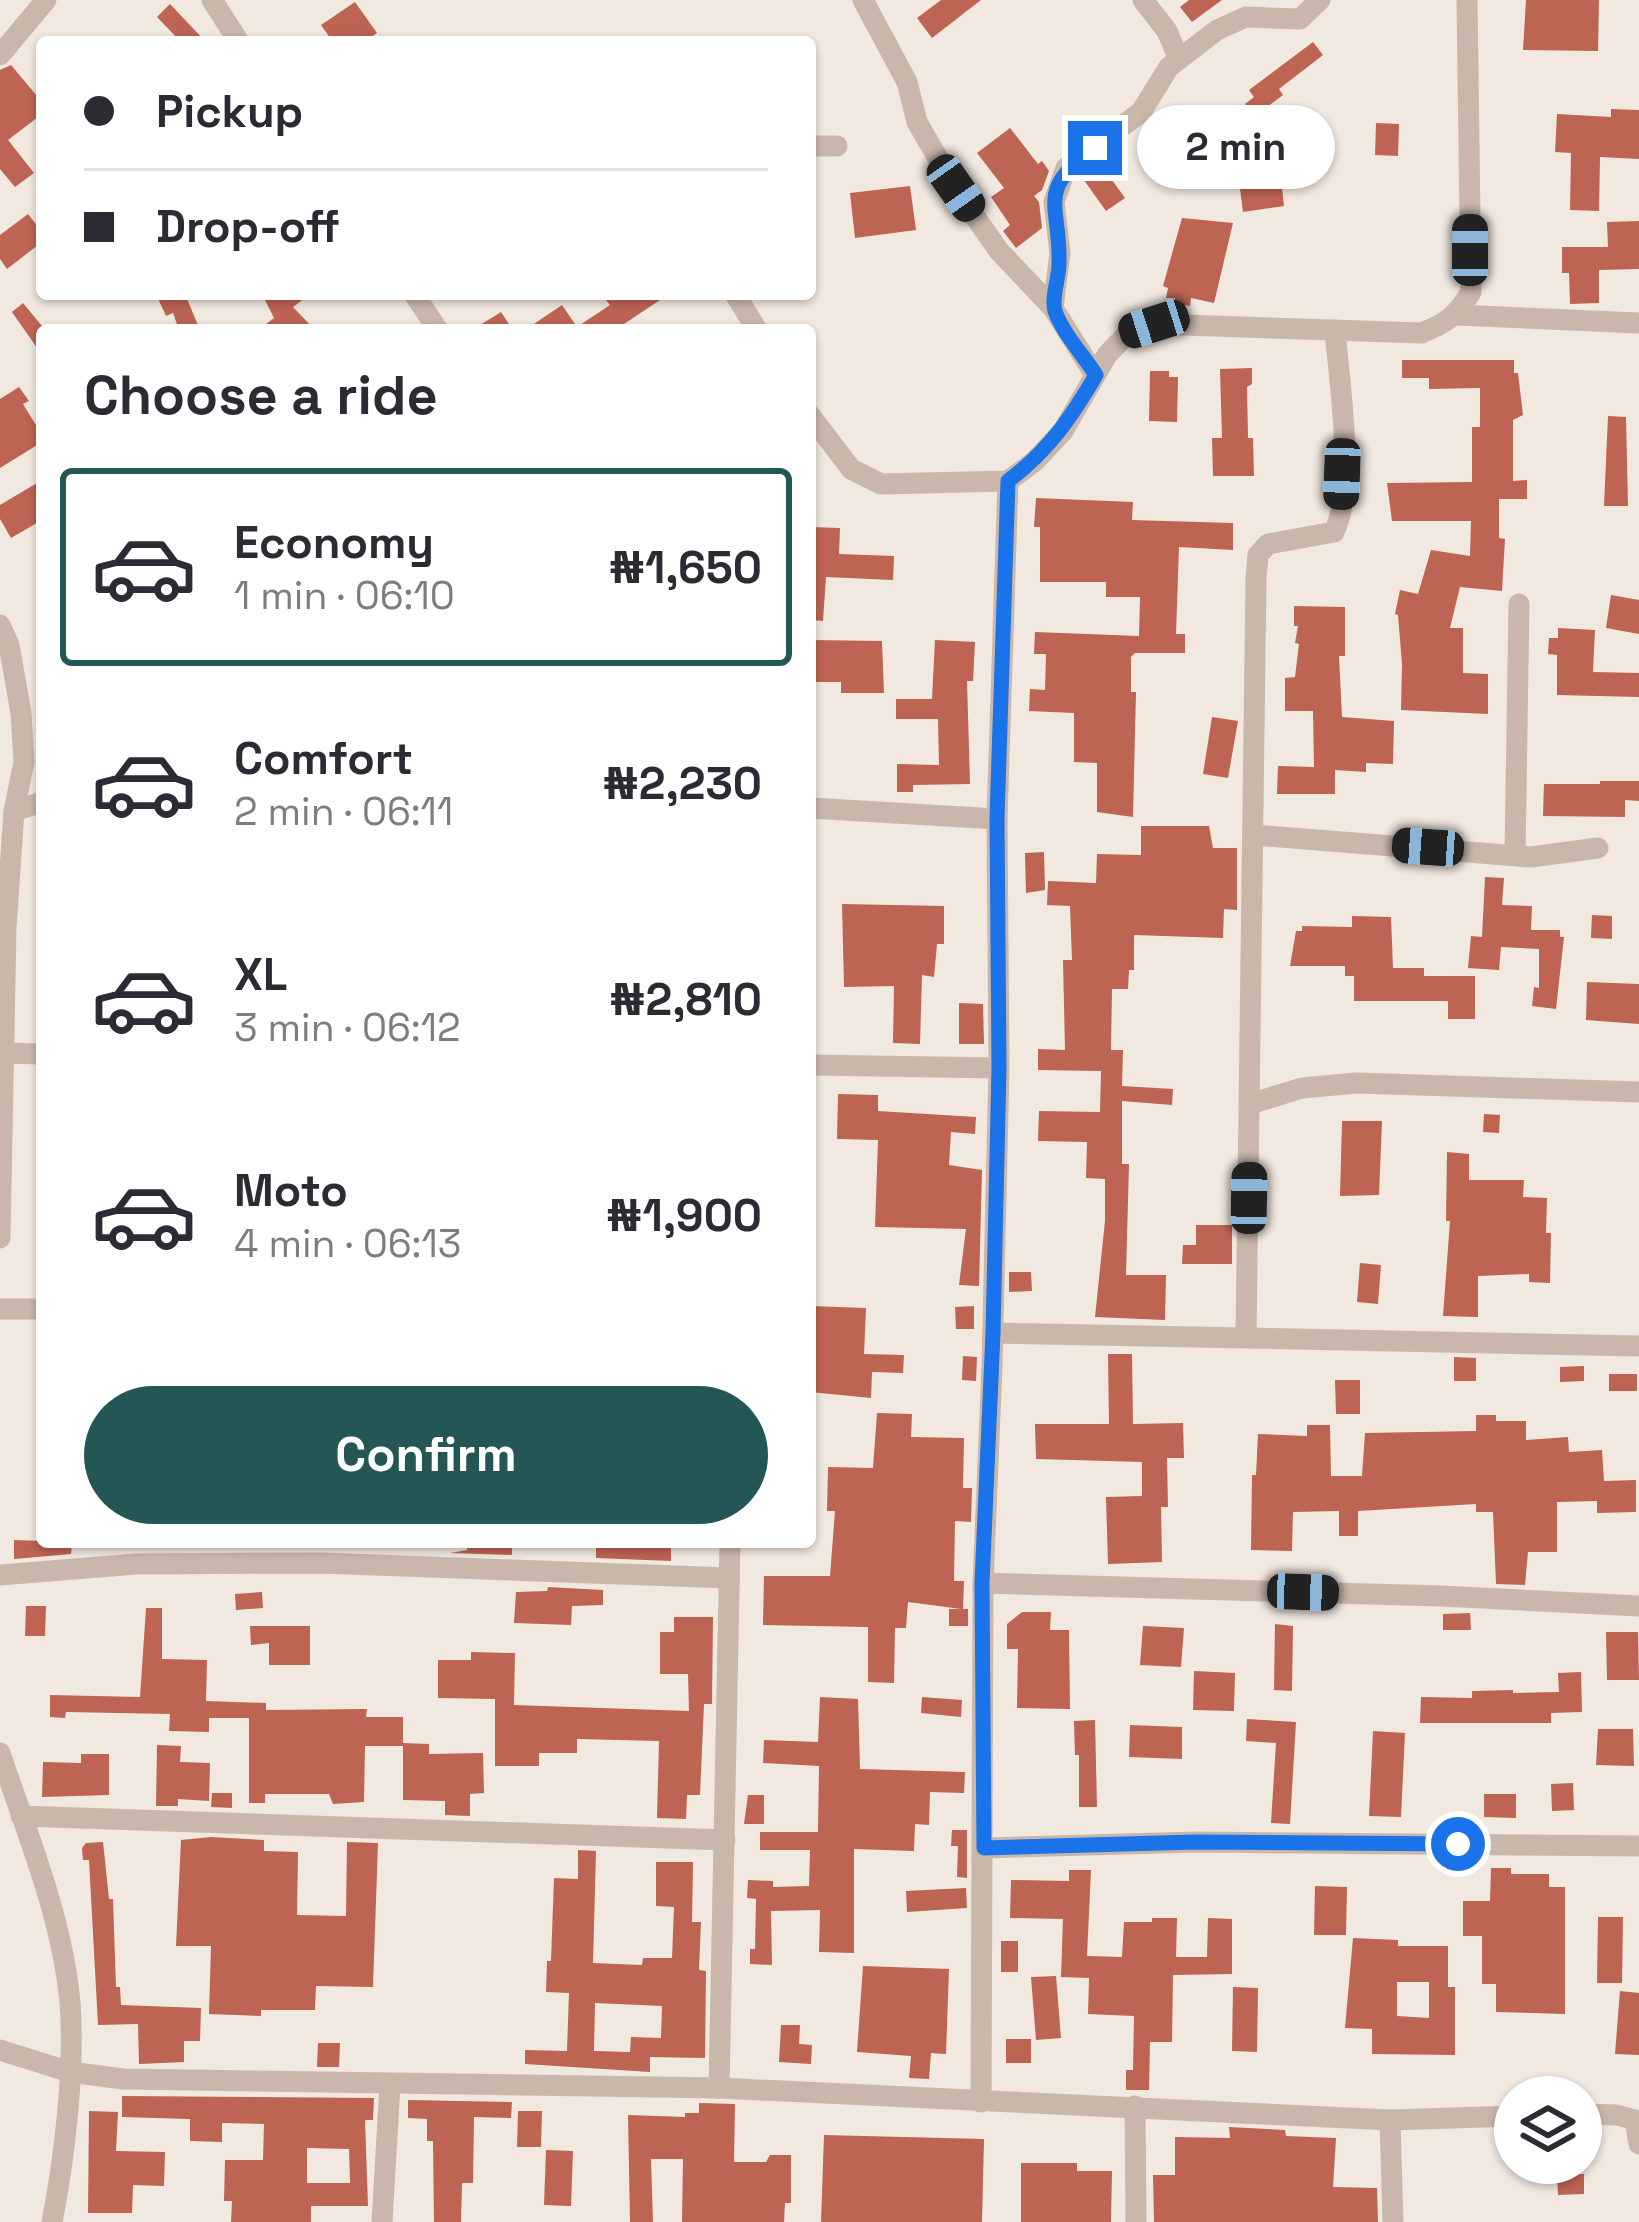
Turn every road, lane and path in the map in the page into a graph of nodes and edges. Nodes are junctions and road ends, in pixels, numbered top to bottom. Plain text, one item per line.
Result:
1 (46, 0) edge
2 (212, 0) edge
3 (862, 0) edge
4 (1143, 0) edge
5 (1320, 0) edge
6 (1467, 0) edge
7 (235, 36) edge
8 (0, 55) edge
9 (1178, 57) junction
10 (816, 146) edge
11 (837, 146) dead end
12 (1053, 308) junction
13 (1457, 315) junction
14 (1639, 323) edge
15 (1335, 330) junction
16 (1096, 375) junction
17 (816, 423) edge
18 (1008, 481) junction
19 (1520, 604) dead end
20 (3, 639) edge
21 (36, 804) edge
22 (816, 808) edge
23 (14, 811) junction
24 (997, 818) junction
25 (1254, 835) junction
26 (1598, 848) dead end
27 (1515, 853) junction
28 (5, 1053) junction
29 (36, 1054) edge
30 (816, 1065) edge
31 (999, 1068) junction
32 (1639, 1092) edge
33 (1250, 1104) junction
34 (1, 1213) edge
35 (0, 1238) edge
36 (0, 1309) edge
37 (36, 1309) edge
38 (993, 1333) junction
39 (1246, 1337) junction
40 (1639, 1346) edge
41 (730, 1548) edge
42 (0, 1575) edge
43 (729, 1578) junction
44 (982, 1583) junction
45 (1639, 1606) edge
46 (2, 1769) edge
47 (21, 1816) junction
48 (724, 1840) junction
49 (1639, 1846) edge
50 (984, 1848) junction
51 (0, 2050) edge
52 (70, 2072) junction
53 (389, 2085) junction
54 (719, 2088) junction
55 (981, 2102) junction
56 (1135, 2106) junction
57 (1602, 2115) edge
58 (1494, 2117) edge
59 (1390, 2120) junction
60 (1639, 2144) edge
61 (52, 2222) edge
62 (382, 2222) edge
63 (1136, 2222) edge
64 (1393, 2222) edge

1 - 8 street
2 - 7 street
3 - 12 street
4 - 9 street
5 - 9 street
6 - 13 street
9 - 12 street
10 - 11 street
12 - 16 street
13 - 14 street
13 - 15 street
15 - 16 street
15 - 25 street
16 - 18 street
17 - 18 street
18 - 24 street
19 - 27 street
20 - 23 street
21 - 23 street
22 - 24 street
23 - 28 street
24 - 31 street
25 - 27 street
25 - 33 street
26 - 27 street
28 - 29 street
28 - 34 street
30 - 31 street
31 - 38 street
32 - 33 street
33 - 39 street
34 - 35 street
36 - 37 street
38 - 39 street
38 - 44 street
39 - 40 street
41 - 43 street
42 - 43 street
43 - 48 street
44 - 45 street
44 - 50 street
46 - 47 street
47 - 48 street
47 - 52 street
48 - 54 street
49 - 50 street
50 - 55 street
51 - 52 street
52 - 53 street
52 - 61 street
53 - 54 street
53 - 62 street
54 - 55 street
55 - 56 street
56 - 59 street
56 - 63 street
57 - 60 street
58 - 59 street
59 - 64 street

